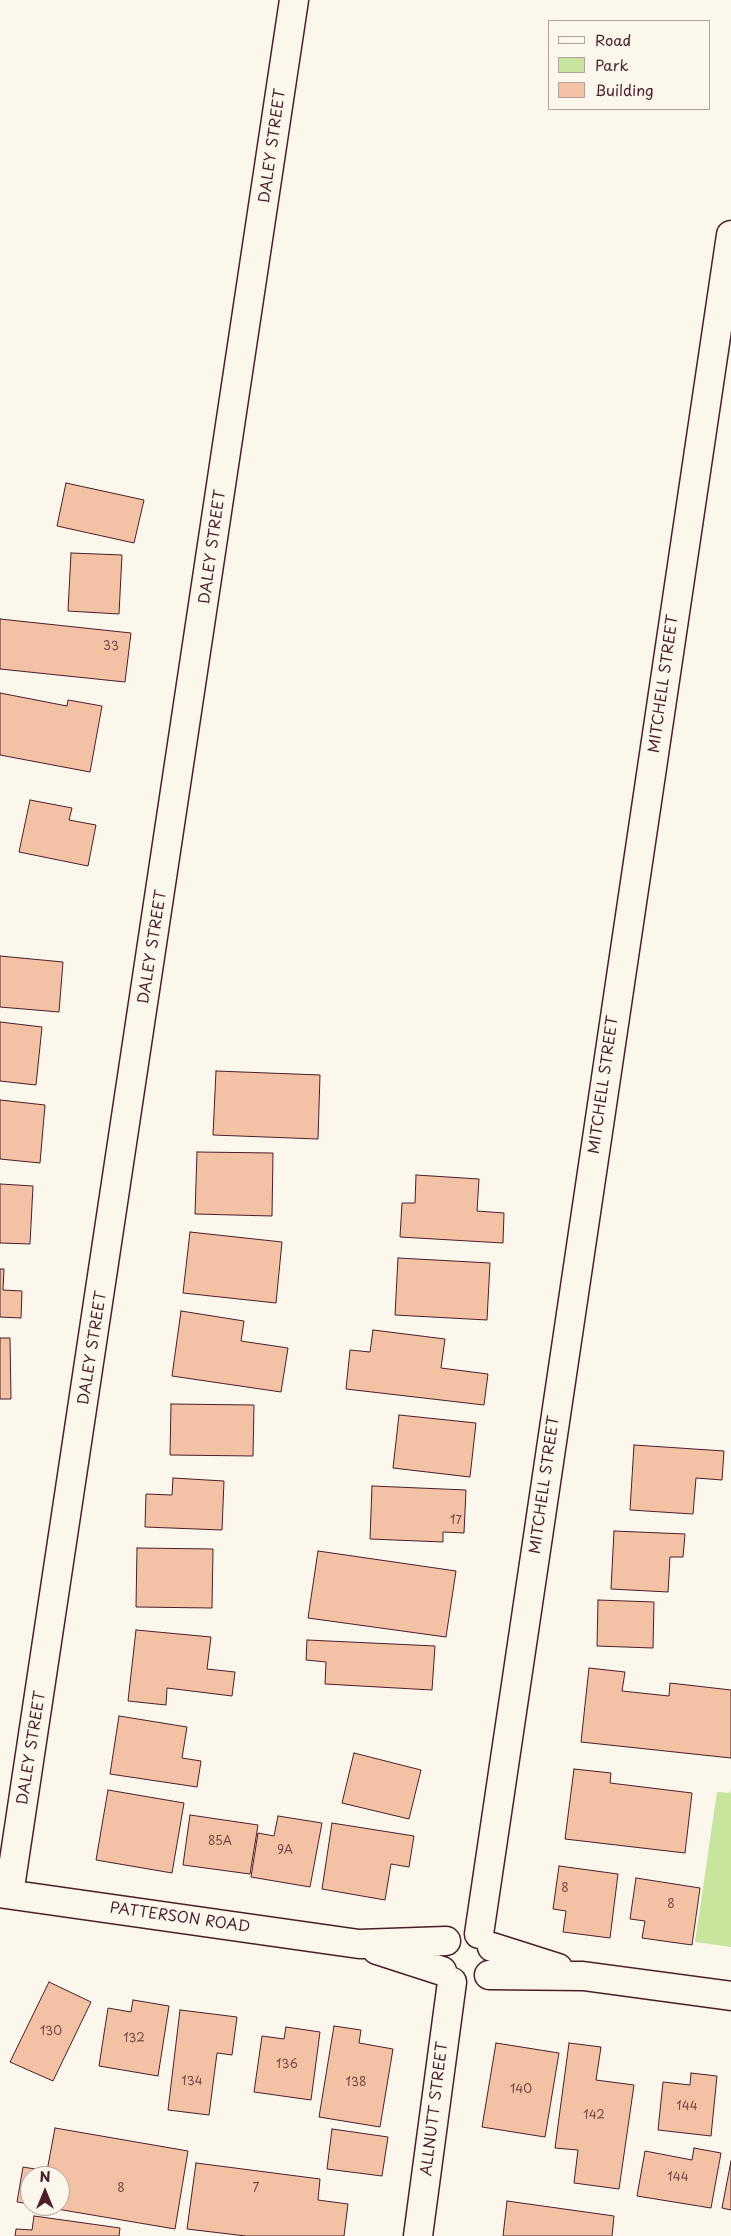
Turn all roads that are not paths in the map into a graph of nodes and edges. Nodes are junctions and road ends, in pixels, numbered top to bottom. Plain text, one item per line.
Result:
1 (294, 0) edge
2 (731, 235) edge
3 (5, 1894) edge
4 (446, 1941) junction
5 (485, 1941) junction
6 (359, 1944) junction
7 (489, 1975) junction
8 (583, 1976) junction
9 (447, 1977) junction
10 (731, 1996) edge
11 (418, 2236) edge

1 - 3 street, DALEY STREET
2 - 5 street, MITCHELL STREET
3 - 6 street, PATTERSON ROAD
4 - 5 street
4 - 6 street, PATTERSON ROAD
4 - 9 street
5 - 7 street
5 - 8 street
6 - 9 street, PATTERSON ROAD
7 - 8 street
7 - 9 street
8 - 10 street
9 - 11 street, ALLNUTT STREET

